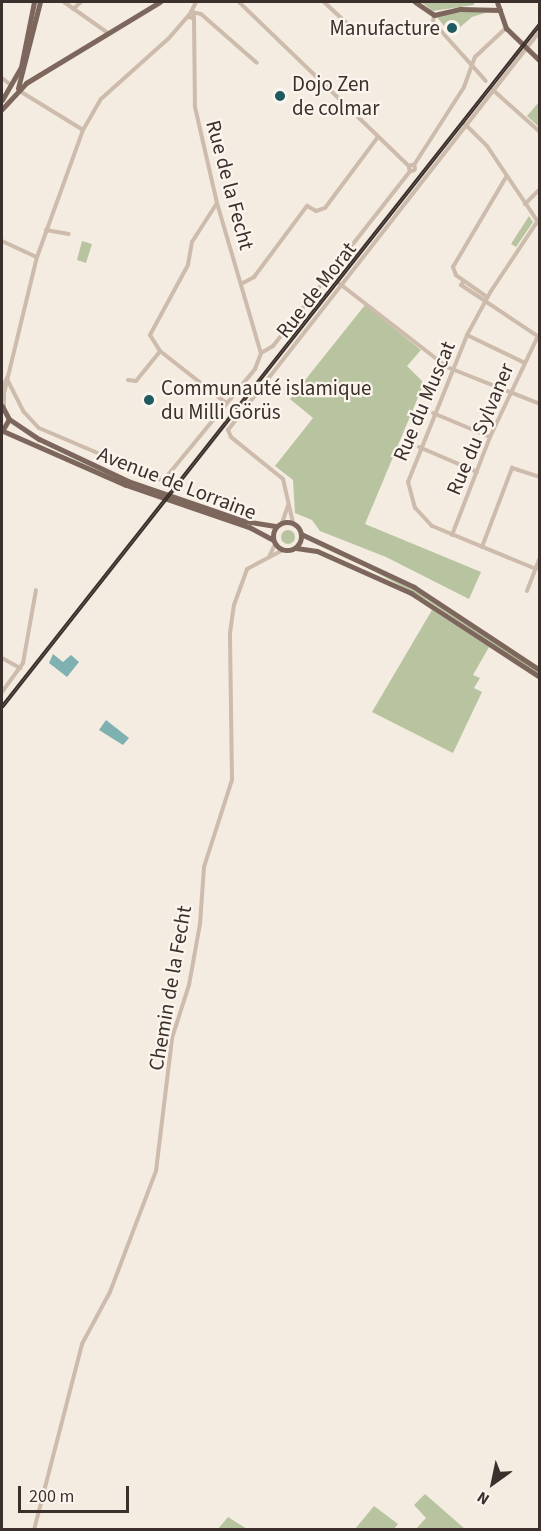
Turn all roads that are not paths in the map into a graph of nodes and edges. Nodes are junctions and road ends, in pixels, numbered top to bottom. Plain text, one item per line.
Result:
1 (34, 2) edge
2 (40, 2) edge
3 (63, 2) edge
4 (81, 2) edge
5 (160, 2) edge
6 (196, 2) edge
7 (239, 2) edge
8 (324, 2) edge
9 (415, 2) edge
10 (496, 2) edge
11 (488, 7) junction
12 (74, 9) junction
13 (500, 10) junction
14 (434, 15) junction
15 (191, 16) junction
16 (506, 28) junction
17 (354, 30) dead end
18 (540, 32) edge
19 (108, 33) junction
20 (540, 61) edge
21 (257, 63) dead end
22 (472, 63) junction
23 (24, 73) junction
24 (2, 78) edge
25 (31, 80) junction
26 (486, 81) dead end
27 (15, 88) junction
28 (493, 90) junction
29 (2, 100) edge
30 (2, 108) edge
31 (465, 124) junction
32 (82, 130) junction
33 (540, 132) edge
34 (378, 137) junction
35 (411, 167) junction
36 (506, 177) junction
37 (540, 189) edge
38 (217, 203) junction
39 (525, 204) junction
40 (538, 224) edge
41 (46, 230) junction
42 (69, 234) dead end
43 (2, 241) edge
44 (37, 257) junction
45 (241, 284) junction
46 (340, 284) junction
47 (486, 299) junction
48 (467, 335) junction
49 (539, 337) edge
50 (160, 351) junction
51 (261, 353) junction
52 (525, 363) junction
53 (452, 369) junction
54 (8, 378) junction
55 (128, 380) dead end
56 (2, 388) edge
57 (13, 390) junction
58 (4, 393) junction
59 (511, 393) junction
60 (226, 404) junction
61 (540, 404) edge
62 (3, 407) edge
63 (433, 413) junction
64 (9, 419) junction
65 (2, 431) edge
66 (490, 437) junction
67 (419, 447) junction
68 (477, 472) junction
69 (540, 477) edge
70 (150, 492) junction
71 (181, 502) junction
72 (288, 505) junction
73 (293, 523) junction
74 (279, 525) junction
75 (301, 534) junction
76 (452, 535) junction
77 (274, 542) junction
78 (482, 547) junction
79 (296, 548) junction
80 (282, 550) junction
81 (540, 556) edge
82 (269, 558) junction
83 (536, 569) junction
84 (36, 590) dead end
85 (527, 591) dead end
86 (2, 658) edge
87 (20, 668) junction
88 (540, 670) edge
89 (540, 677) edge
90 (2, 692) edge
91 (34, 1530) edge

1 - 27 main road
2 - 23 main road
3 - 12 street
4 - 12 street
5 - 19 main road
6 - 15 street, Rue de la Fecht
7 - 34 street
8 - 17 street
9 - 14 main road
10 - 11 main road
10 - 13 main road
11 - 13 main road
11 - 14 main road
12 - 19 street
13 - 16 main road
14 - 22 street
15 - 21 street
15 - 32 street
15 - 38 street, Rue de la Fecht
16 - 20 main road
16 - 22 street
18 - 28 street, Rue de Morat
19 - 25 main road
22 - 26 street
22 - 35 street
23 - 25 main road
23 - 27 main road
24 - 27 street
25 - 27 main road
27 - 29 main road
27 - 30 main road
27 - 32 street
28 - 31 street, Rue de Morat
28 - 33 street
31 - 36 street
31 - 46 street, Rue de Morat
32 - 41 street
34 - 35 street
34 - 45 street
35 - 51 street
36 - 39 street
36 - 47 street
37 - 39 street
38 - 45 street, Rue de la Fecht
38 - 50 street
39 - 40 street
40 - 47 street, Rue du Muscat
41 - 42 street
41 - 44 street
43 - 44 street
44 - 54 street
45 - 51 street, Rue de la Fecht
46 - 53 street
46 - 72 street, Rue de Morat
47 - 48 street, Rue du Muscat
47 - 49 street
48 - 52 street
48 - 53 street, Rue du Muscat
49 - 52 street, Rue du Sylvaner
50 - 55 street
50 - 60 street
51 - 60 street
52 - 59 street, Rue du Sylvaner
53 - 59 street
53 - 63 street, Rue du Muscat
54 - 56 street
54 - 57 street
54 - 58 street
57 - 58 street
57 - 60 street
58 - 62 street
59 - 61 street
59 - 66 street, Rue du Sylvaner
62 - 64 main road
63 - 66 street
63 - 67 street, Rue du Muscat
64 - 65 main road
64 - 70 main road, Avenue de Lorraine
65 - 70 main road, Avenue de Lorraine
66 - 68 street, Rue du Sylvaner
67 - 68 street
67 - 76 street, Rue du Muscat
68 - 76 street, Rue du Sylvaner
69 - 78 street
70 - 71 main road, Avenue de Lorraine
71 - 74 main road, Avenue de Lorraine
71 - 77 main road, Avenue de Lorraine
72 - 73 street, Rue de Morat
72 - 74 street
73 - 74 main road
73 - 75 main road
74 - 77 main road
75 - 79 main road
75 - 88 main road
76 - 78 street, Rue du Muscat
77 - 80 main road
77 - 82 street
78 - 83 street, Rue du Muscat
79 - 80 main road
79 - 89 main road
80 - 82 street, Chemin de la Fecht
81 - 83 street
82 - 91 street, Chemin de la Fecht
83 - 85 street
84 - 87 street
86 - 87 street
87 - 90 street

